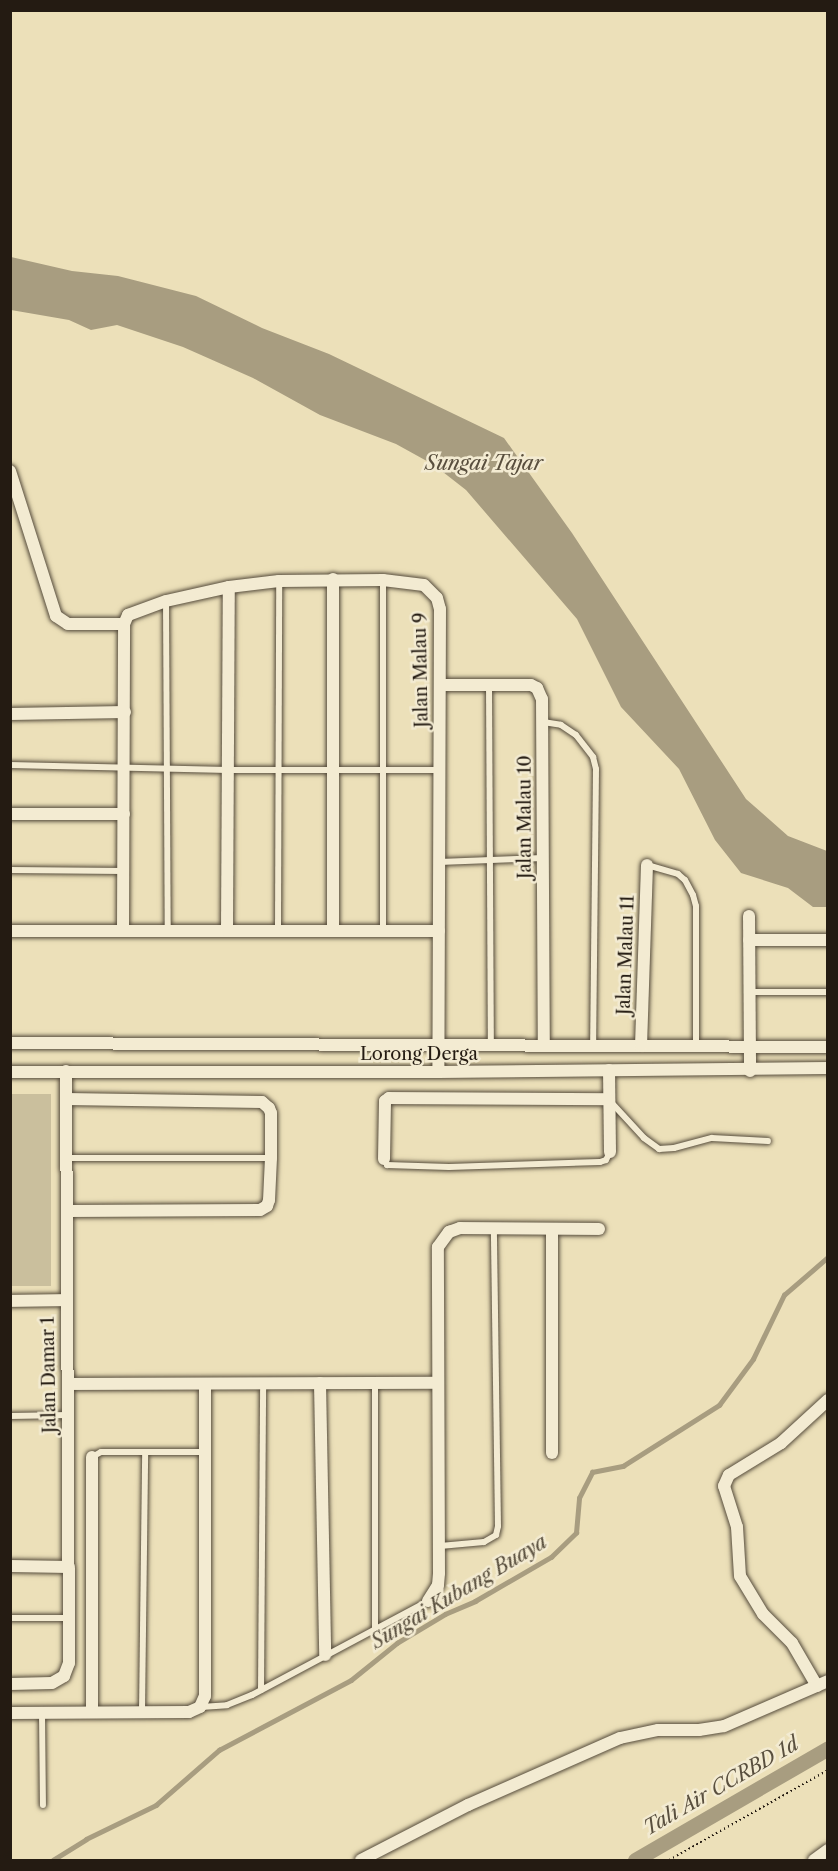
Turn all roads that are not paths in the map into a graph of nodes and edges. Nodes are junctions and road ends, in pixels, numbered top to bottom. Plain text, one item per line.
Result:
1 (10, 471) edge
2 (333, 579) junction
3 (383, 580) junction
4 (279, 581) junction
5 (229, 587) junction
6 (166, 600) junction
7 (124, 624) junction
8 (489, 684) junction
9 (440, 685) junction
10 (125, 712) junction
11 (10, 714) edge
12 (543, 722) junction
13 (10, 765) edge
14 (124, 768) junction
15 (167, 768) junction
16 (279, 769) junction
17 (333, 769) junction
18 (228, 770) junction
19 (383, 770) junction
20 (440, 770) junction
21 (10, 814) edge
22 (124, 814) junction
23 (543, 858) junction
24 (490, 860) junction
25 (439, 862) junction
26 (647, 865) joint
27 (10, 870) edge
28 (124, 871) junction
29 (749, 916) dead end
30 (10, 931) edge
31 (123, 931) junction
32 (168, 931) junction
33 (228, 931) junction
34 (278, 931) junction
35 (333, 931) junction
36 (383, 931) junction
37 (439, 931) junction
38 (749, 940) junction
39 (828, 940) edge
40 (828, 992) edge
41 (750, 993) junction
42 (10, 1043) edge
43 (439, 1045) junction
44 (491, 1046) junction
45 (544, 1046) junction
46 (593, 1046) junction
47 (641, 1046) junction
48 (696, 1046) junction
49 (750, 1046) junction
50 (828, 1047) edge
51 (828, 1068) edge
52 (609, 1070) junction
53 (66, 1071) junction
54 (750, 1071) junction
55 (10, 1072) edge
56 (438, 1072) junction
57 (66, 1099) junction
58 (609, 1099) junction
59 (768, 1141) dead end
60 (610, 1152) joint
61 (67, 1158) junction
62 (271, 1158) junction
63 (384, 1159) joint
64 (67, 1211) junction
65 (494, 1228) junction
66 (599, 1229) dead end
67 (552, 1230) junction
68 (66, 1300) junction
69 (10, 1301) edge
70 (262, 1383) junction
71 (320, 1383) junction
72 (375, 1383) junction
73 (438, 1383) junction
74 (68, 1384) junction
75 (205, 1384) junction
76 (828, 1400) edge
77 (68, 1414) junction
78 (10, 1416) edge
79 (206, 1452) junction
80 (145, 1453) junction
81 (552, 1453) dead end
82 (92, 1457) joint
83 (440, 1546) junction
84 (10, 1566) edge
85 (69, 1567) junction
86 (428, 1601) joint
87 (10, 1618) edge
88 (69, 1618) junction
89 (375, 1629) junction
90 (325, 1654) junction
91 (822, 1683) edge
92 (10, 1684) edge
93 (261, 1690) junction
94 (200, 1707) junction
95 (92, 1712) junction
96 (142, 1712) junction
97 (10, 1713) edge
98 (42, 1713) junction
99 (43, 1806) dead end
100 (828, 1850) edge
101 (361, 1860) edge
102 (814, 1860) edge

1 - 7 street
2 - 3 street, Jalan Malau 9
2 - 4 street, Jalan Malau 9
2 - 17 street
3 - 9 street, Jalan Malau 9
3 - 19 lane
4 - 5 street, Jalan Malau 9
4 - 16 lane
5 - 6 street, Jalan Malau 9
5 - 18 street
6 - 7 street, Jalan Malau 9
6 - 15 lane
7 - 10 street
8 - 9 street, Jalan Malau 10
8 - 12 street, Jalan Malau 10
8 - 24 lane
9 - 20 street, Jalan Malau 9
10 - 11 street
10 - 14 street
12 - 23 street, Jalan Malau 10
12 - 46 lane
13 - 14 lane
14 - 15 lane
14 - 22 street
15 - 18 lane
15 - 32 lane
16 - 17 lane
16 - 18 lane
16 - 34 lane
17 - 19 lane
17 - 35 street
18 - 33 street
19 - 20 lane
19 - 36 lane
20 - 25 street, Jalan Malau 9
21 - 22 street
22 - 28 street
23 - 24 lane
23 - 45 street, Jalan Malau 10
24 - 25 lane
24 - 44 lane
25 - 37 street, Jalan Malau 9
26 - 47 street, Jalan Malau 11
26 - 48 lane
27 - 28 lane
28 - 31 street
29 - 38 street
30 - 31 street
31 - 32 street
32 - 33 street
33 - 34 street
34 - 35 street
35 - 36 street
36 - 37 street
37 - 43 street, Jalan Malau 9
38 - 39 street
38 - 41 street
40 - 41 lane
41 - 49 street
42 - 43 street
43 - 44 street
43 - 56 street, Jalan Malau 9
44 - 45 street
45 - 46 street
46 - 47 street
47 - 48 street
48 - 49 street
49 - 50 street
49 - 54 street
51 - 54 street, Lorong Derga
52 - 54 street, Lorong Derga
52 - 56 street, Lorong Derga
52 - 58 street
53 - 55 street, Lorong Derga
53 - 56 street, Lorong Derga
53 - 57 street, Jalan Damar 1
57 - 61 street, Jalan Damar 1
57 - 62 street
58 - 59 lane
58 - 60 street
58 - 63 street
60 - 63 lane
61 - 62 lane
61 - 64 street, Jalan Damar 1
62 - 64 street
64 - 68 street, Jalan Damar 1
65 - 67 street
65 - 73 street
65 - 83 lane
66 - 67 street
67 - 81 street
68 - 69 street
68 - 74 street, Jalan Damar 1
70 - 71 street
70 - 75 street
70 - 93 lane
71 - 72 street
71 - 90 street
72 - 73 street
72 - 89 lane
73 - 83 street
74 - 75 street
74 - 77 street, Jalan Damar 1
75 - 79 street
76 - 91 street
77 - 78 lane
77 - 85 street, Jalan Damar 1
79 - 80 lane
79 - 94 street
80 - 82 lane
80 - 96 lane
82 - 95 street
83 - 86 street
84 - 85 street
85 - 88 street, Jalan Damar 1
86 - 89 lane
87 - 88 lane
88 - 92 street, Jalan Damar 1
89 - 90 lane
90 - 93 lane
91 - 101 street
93 - 94 lane
94 - 96 street
95 - 96 street
95 - 98 street
97 - 98 street
98 - 99 lane
100 - 102 street

